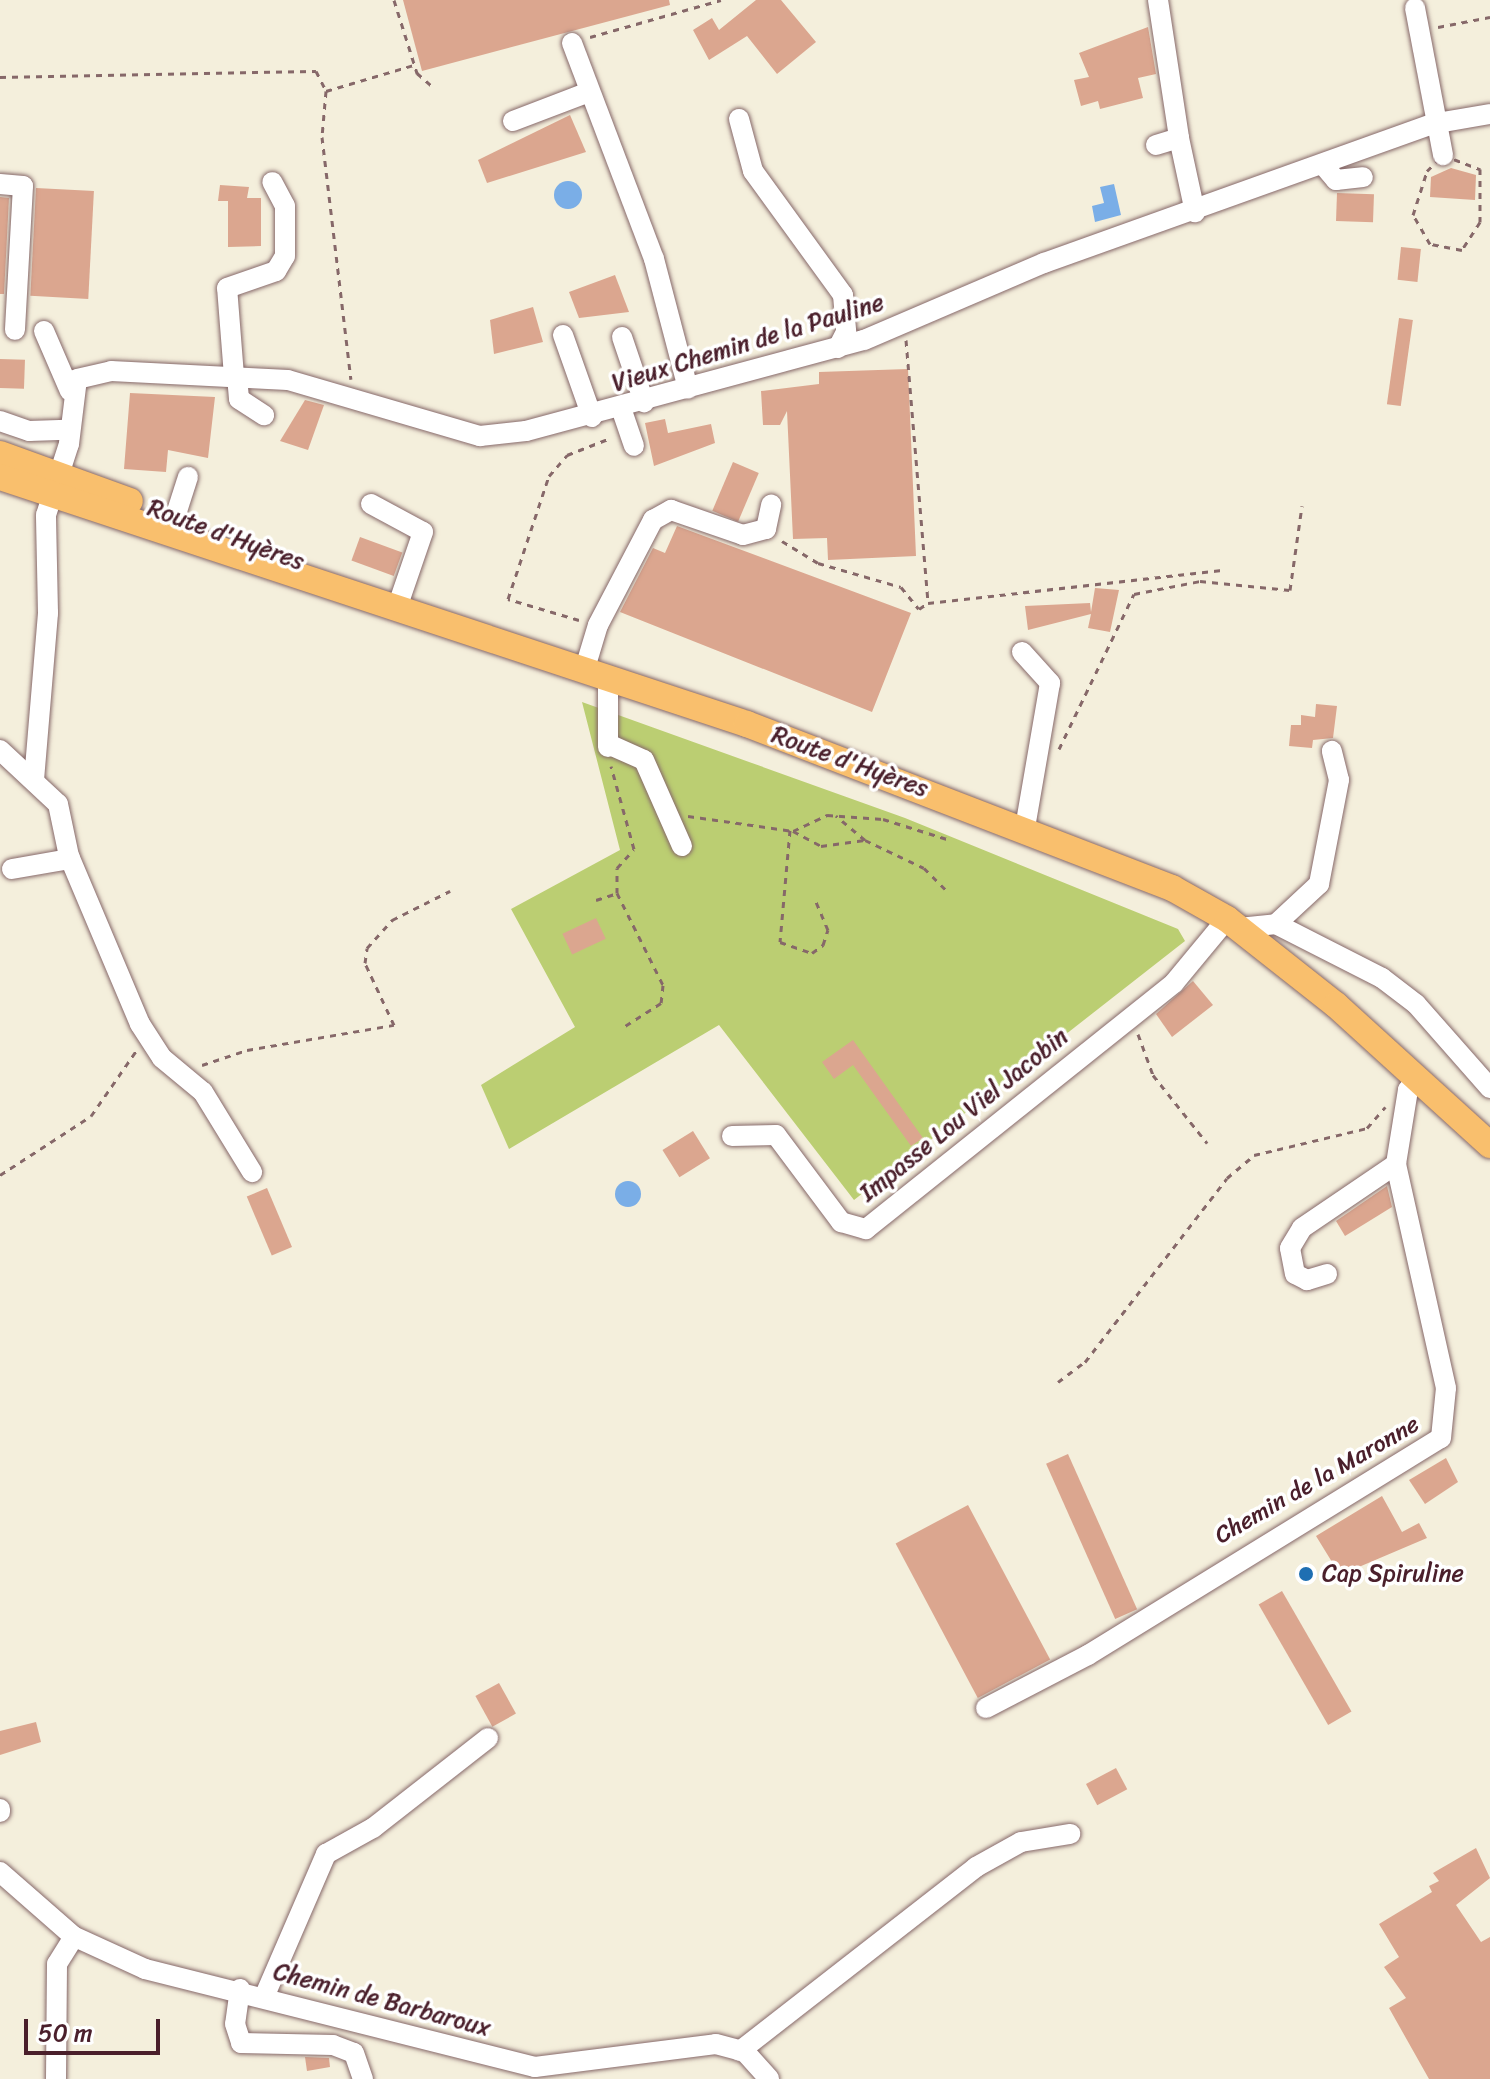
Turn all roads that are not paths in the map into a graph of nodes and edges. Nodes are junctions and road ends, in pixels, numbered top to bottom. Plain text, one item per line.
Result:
1 (1158, 0) edge
2 (1415, 8) dead end
3 (572, 43) road end
4 (589, 92) junction
5 (1490, 114) edge
6 (739, 119) dead end
7 (513, 121) dead end
8 (1435, 123) junction
9 (1179, 138) junction
10 (1156, 145) dead end
11 (1443, 155) road end
12 (1325, 167) junction
13 (1363, 177) dead end
14 (272, 182) dead end
15 (0, 184) edge
16 (1195, 212) junction
17 (15, 330) dead end
18 (44, 331) dead end
19 (563, 335) dead end
20 (622, 337) dead end
21 (838, 348) junction
22 (236, 376) junction
23 (688, 389) junction
24 (70, 391) junction
25 (644, 402) junction
26 (621, 408) junction
27 (264, 415) dead end
28 (592, 417) junction
29 (0, 421) edge
30 (67, 430) junction
31 (634, 446) dead end
32 (0, 454) edge
33 (60, 476) junction
34 (0, 477) edge
35 (188, 477) dead end
36 (371, 504) dead end
37 (771, 505) dead end
38 (173, 526) junction
39 (400, 602) junction
40 (1022, 652) dead end
41 (597, 672) junction
42 (0, 750) edge
43 (1332, 751) dead end
44 (34, 780) junction
45 (1025, 827) junction
46 (682, 846) dead end
47 (70, 859) junction
48 (12, 869) dead end
49 (1233, 923) junction
50 (1276, 924) junction
51 (1486, 1076) edge
52 (1417, 1078) junction
53 (732, 1136) dead end
54 (1490, 1145) edge
55 (1396, 1164) junction
56 (252, 1172) dead end
57 (1327, 1274) dead end
58 (986, 1708) dead end
59 (488, 1738) dead end
60 (1070, 1834) dead end
61 (0, 1872) edge
62 (74, 1937) junction
63 (240, 1989) junction
64 (265, 1995) junction
65 (740, 2051) junction
66 (600, 2070) edge
67 (56, 2079) edge
68 (363, 2079) edge
69 (769, 2079) edge

1 - 9 street
2 - 8 street
3 - 4 street
4 - 7 street
4 - 23 street
5 - 8 street, Vieux Chemin de la Pauline
6 - 21 street
8 - 11 street
8 - 12 street, Vieux Chemin de la Pauline
9 - 10 street
9 - 16 street
12 - 13 street
12 - 16 street, Vieux Chemin de la Pauline
14 - 22 street
15 - 17 street
16 - 21 street, Vieux Chemin de la Pauline
18 - 24 street
19 - 28 street
20 - 25 street
21 - 23 street, Vieux Chemin de la Pauline
22 - 24 street, Vieux Chemin de la Pauline
22 - 27 street
22 - 28 street, Vieux Chemin de la Pauline
23 - 25 street, Vieux Chemin de la Pauline
24 - 30 street
25 - 26 street, Vieux Chemin de la Pauline
26 - 28 street, Vieux Chemin de la Pauline
26 - 31 street
29 - 30 street
30 - 33 street
32 - 33 main road, Route d'Hyères
33 - 34 main road, Route d'Hyères
33 - 38 main road, Route d'Hyères
33 - 44 street
35 - 38 street
36 - 39 street
37 - 41 street
38 - 39 main road, Route d'Hyères
39 - 41 main road, Route d'Hyères
40 - 45 street
41 - 45 main road, Route d'Hyères
41 - 46 street
42 - 44 street
43 - 50 street
44 - 47 street
45 - 49 main road, Route d'Hyères
47 - 48 street
47 - 56 street
49 - 50 street
49 - 52 main road, Route d'Hyères
49 - 53 street, Impasse Lou Viel Jacobin
50 - 51 street
52 - 54 main road, Route d'Hyères
52 - 55 street, Chemin de la Maronne
55 - 57 street
55 - 58 street, Chemin de la Maronne
59 - 64 street
60 - 65 street
61 - 62 street, Chemin de Barbaroux
62 - 63 street, Chemin de Barbaroux
62 - 67 street
63 - 64 street, Chemin de Barbaroux
63 - 68 street
64 - 66 street, Chemin de Barbaroux
65 - 66 street, Chemin de Barbaroux
65 - 69 street

